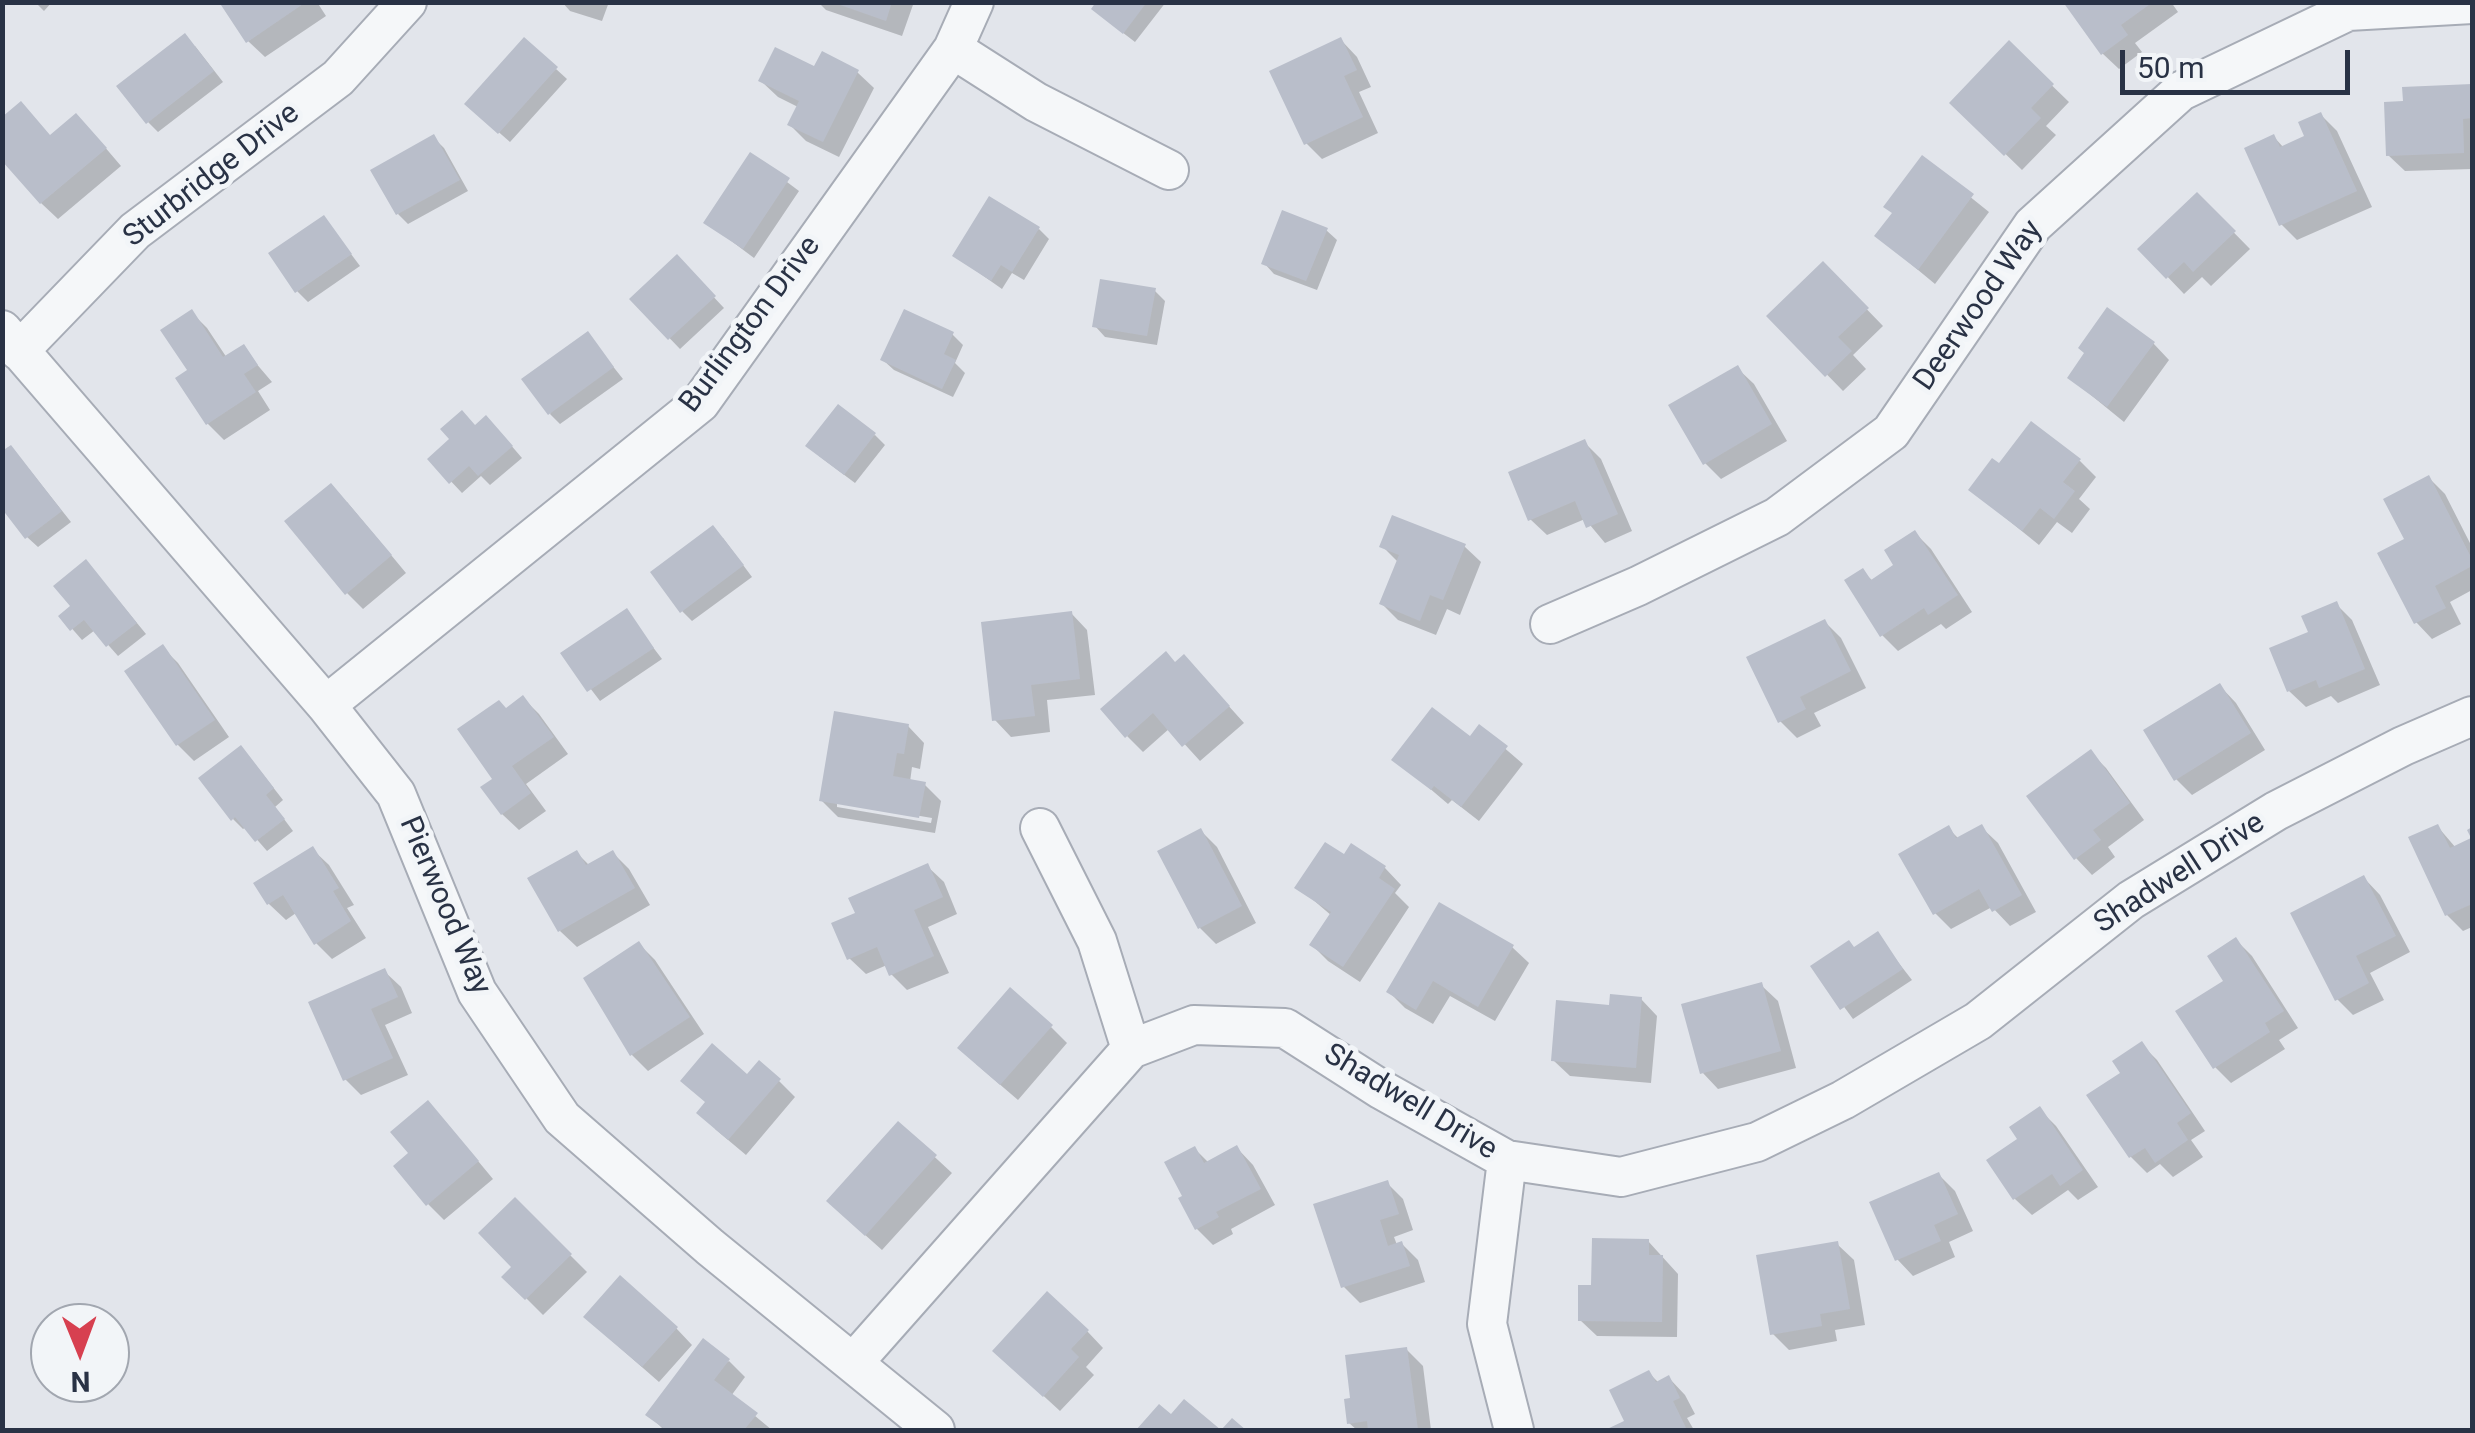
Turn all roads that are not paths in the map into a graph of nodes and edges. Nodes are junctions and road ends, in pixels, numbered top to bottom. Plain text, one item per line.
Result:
1 (406, 2) edge
2 (974, 2) edge
3 (2472, 4) edge
4 (953, 49) junction
5 (1169, 170) dead end
6 (11, 341) edge
7 (1550, 624) dead end
8 (326, 704) junction
9 (2472, 716) edge
10 (1040, 828) dead end
11 (1130, 1049) junction
12 (1507, 1160) junction
13 (853, 1363) junction
14 (935, 1430) edge
15 (1514, 1430) edge

1 - 6 street, Sturbridge Drive
2 - 4 street, Burlington Drive
3 - 7 street, Deerwood Way
4 - 5 street
4 - 8 street, Burlington Drive
6 - 8 street, Pierwood Way
8 - 13 street, Pierwood Way
9 - 12 street, Shadwell Drive
10 - 11 street
11 - 12 street, Shadwell Drive
11 - 13 street, Shadwell Drive
12 - 15 street
13 - 14 street, Pierwood Way

